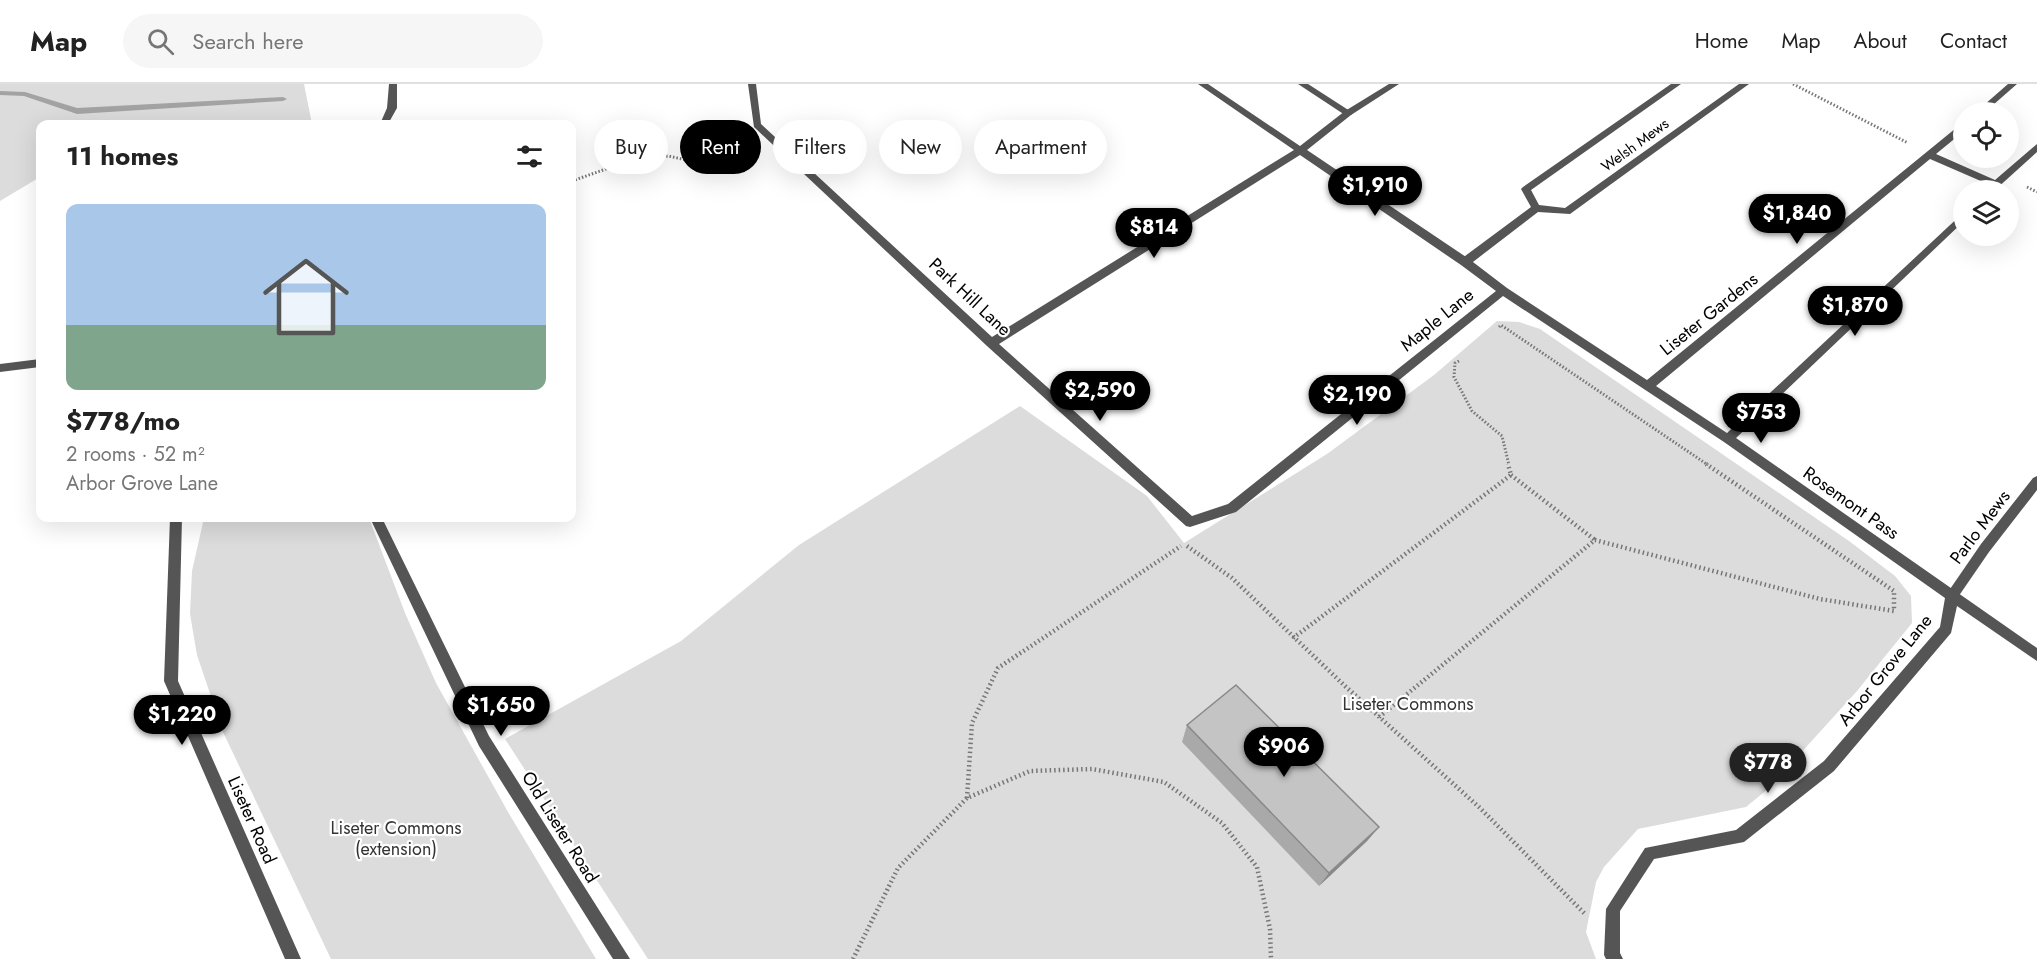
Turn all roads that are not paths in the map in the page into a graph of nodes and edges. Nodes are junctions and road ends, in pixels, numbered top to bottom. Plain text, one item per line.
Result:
1 (393, 84) edge
2 (752, 84) edge
3 (1202, 84) edge
4 (1302, 84) edge
5 (1395, 84) edge
6 (1677, 84) edge
7 (1745, 84) edge
8 (2013, 84) edge
9 (1992, 102) edge
10 (1348, 113) junction
11 (386, 120) edge
12 (1953, 135) edge
13 (2037, 147) edge
14 (1302, 150) junction
15 (1930, 154) junction
16 (1979, 180) edge
17 (2000, 180) edge
18 (1536, 208) junction
19 (1953, 225) edge
20 (1465, 262) junction
21 (1503, 291) junction
22 (992, 343) junction
23 (36, 364) edge
24 (0, 368) edge
25 (1649, 385) junction
26 (1728, 439) junction
27 (2037, 481) edge
28 (176, 522) edge
29 (378, 522) edge
30 (1190, 522) joint
31 (1952, 596) junction
32 (2037, 655) edge
33 (1613, 957) edge
34 (294, 959) edge
35 (622, 959) edge

1 - 11 street
2 - 22 street, Park Hill Lane
3 - 14 street
4 - 10 street
5 - 10 street
6 - 18 street, Welsh Mews
7 - 18 street, Welsh Mews
8 - 9 street
10 - 14 street
12 - 15 street, Liseter Gardens
13 - 17 street
14 - 20 street, Rosemont Pass
14 - 22 street
15 - 16 street
15 - 25 street, Liseter Gardens
18 - 20 street
19 - 26 street
20 - 21 street, Rosemont Pass
21 - 25 street, Rosemont Pass
21 - 30 street, Maple Lane
22 - 30 street, Park Hill Lane
23 - 24 street
25 - 26 street, Rosemont Pass
26 - 31 street, Rosemont Pass
27 - 31 street, Parlo Mews
28 - 34 street, Liseter Road
29 - 35 street, Old Liseter Road
31 - 32 street, Rosemont Pass
31 - 33 street, Arbor Grove Lane

